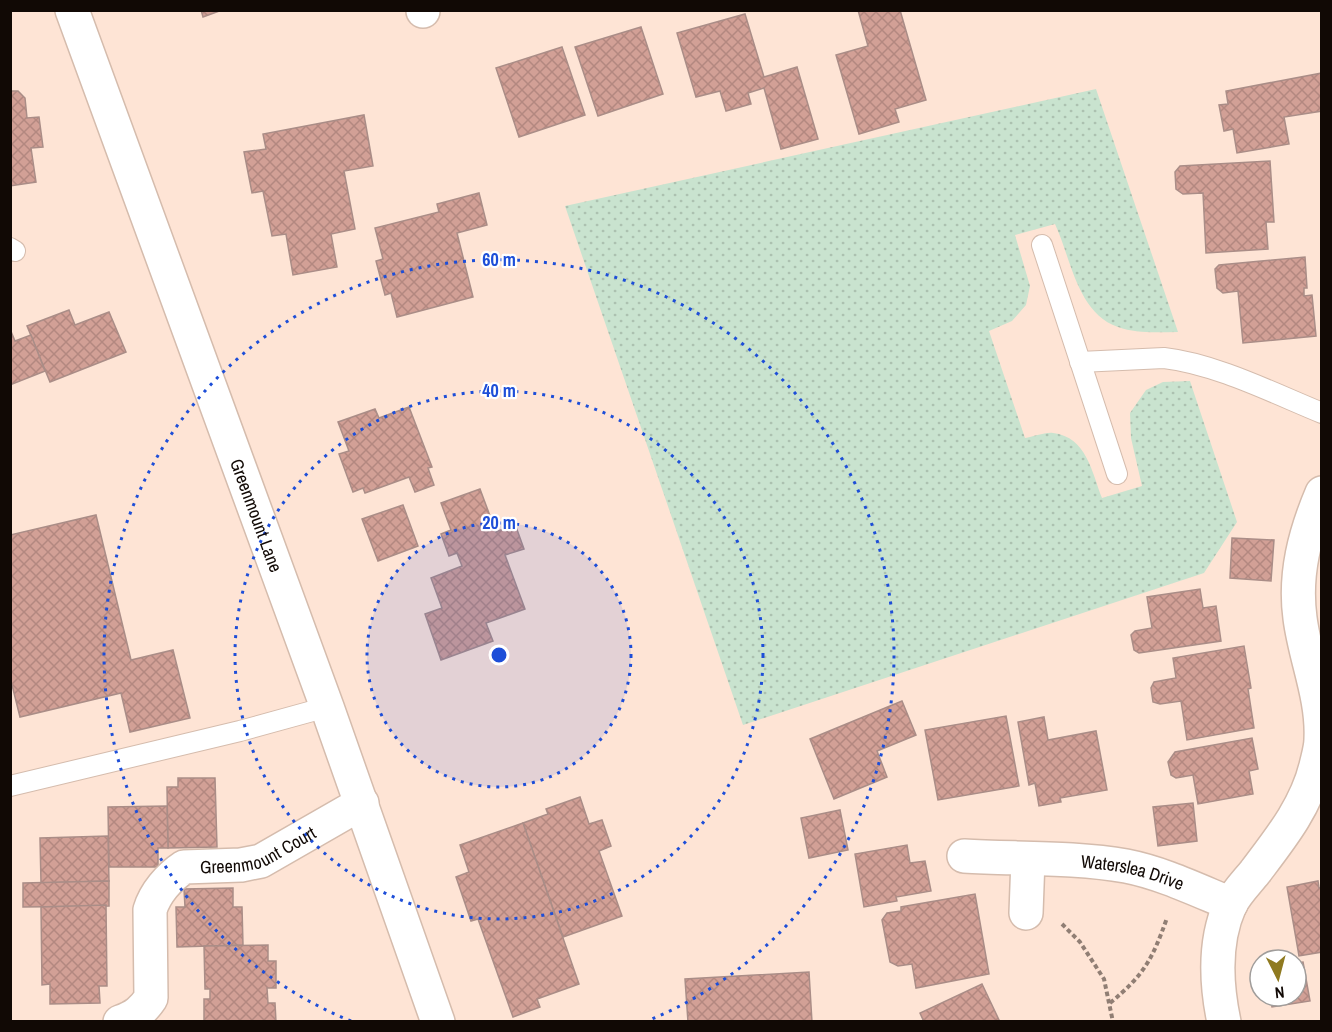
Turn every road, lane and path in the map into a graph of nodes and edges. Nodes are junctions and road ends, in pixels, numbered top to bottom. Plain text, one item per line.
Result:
1 (72, 10) edge
2 (1042, 245) dead end
3 (1080, 362) junction
4 (1322, 413) edge
5 (1117, 474) dead end
6 (1322, 493) edge
7 (327, 707) junction
8 (1321, 740) edge
9 (10, 786) edge
10 (362, 803) junction
11 (964, 856) dead end
12 (1028, 859) junction
13 (1180, 884) junction
14 (1231, 904) junction
15 (1026, 913) joint
16 (1110, 1003) junction
17 (120, 1022) edge
18 (438, 1022) edge
19 (1113, 1022) edge
20 (1224, 1022) edge

1 - 7 street, Greenmount Lane
2 - 3 lane
3 - 4 lane
3 - 5 lane
6 - 8 street
7 - 9 lane
7 - 10 street, Greenmount Lane
8 - 14 street
10 - 17 street, Greenmount Court
10 - 18 street, Greenmount Lane
11 - 12 street, Waterslea Drive
12 - 13 street, Waterslea Drive
12 - 15 street
13 - 14 street, Waterslea Drive
13 - 16 path
14 - 20 street
15 - 16 path
16 - 19 path

